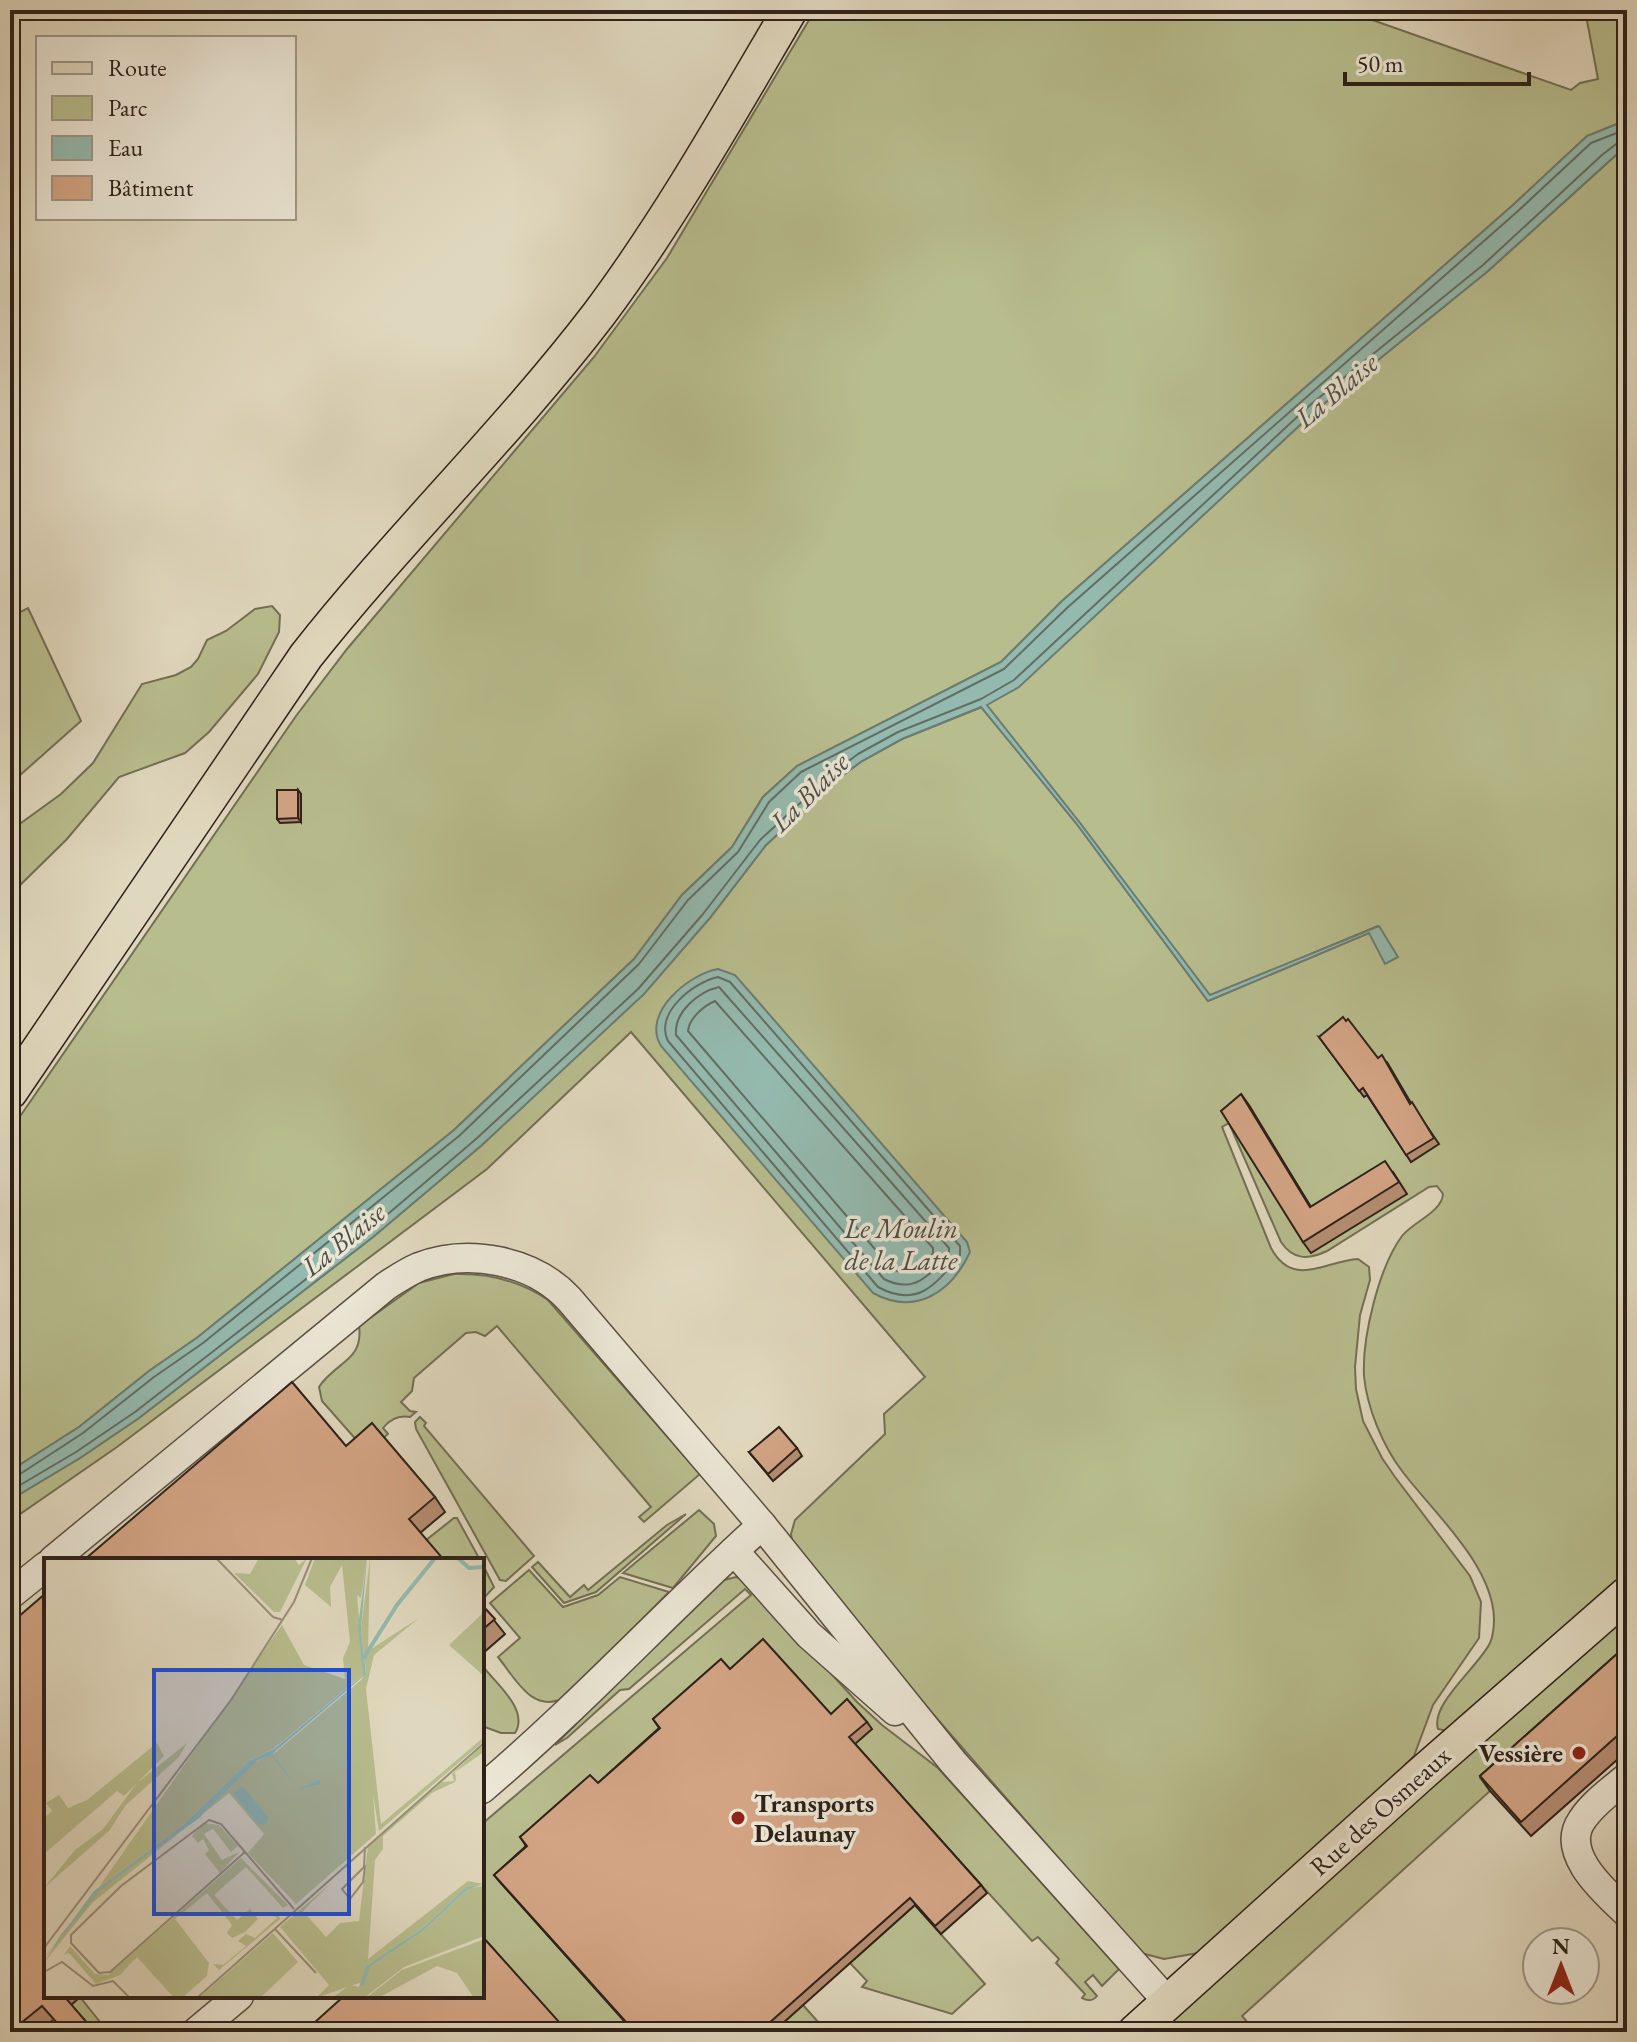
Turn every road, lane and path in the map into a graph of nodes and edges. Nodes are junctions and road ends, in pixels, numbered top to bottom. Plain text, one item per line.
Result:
1 (790, 10) edge
2 (10, 1092) edge
3 (762, 1525) junction
4 (734, 1551) junction
5 (55, 1558) edge
6 (44, 1568) edge
7 (1627, 1594) edge
8 (10, 1595) edge
9 (953, 1762) junction
10 (1627, 1777) edge
11 (484, 1787) edge
12 (1627, 1913) edge
13 (237, 1998) edge
14 (1168, 2002) junction
15 (196, 2032) edge
16 (1135, 2032) edge

1 - 2 main road
3 - 4 lane
3 - 5 lane
3 - 9 lane
4 - 9 lane
4 - 11 lane
6 - 8 lane
7 - 14 main road, Rue des Osmeaux
9 - 14 lane
10 - 12 lane
13 - 15 lane
14 - 16 main road, Rue des Osmeaux

